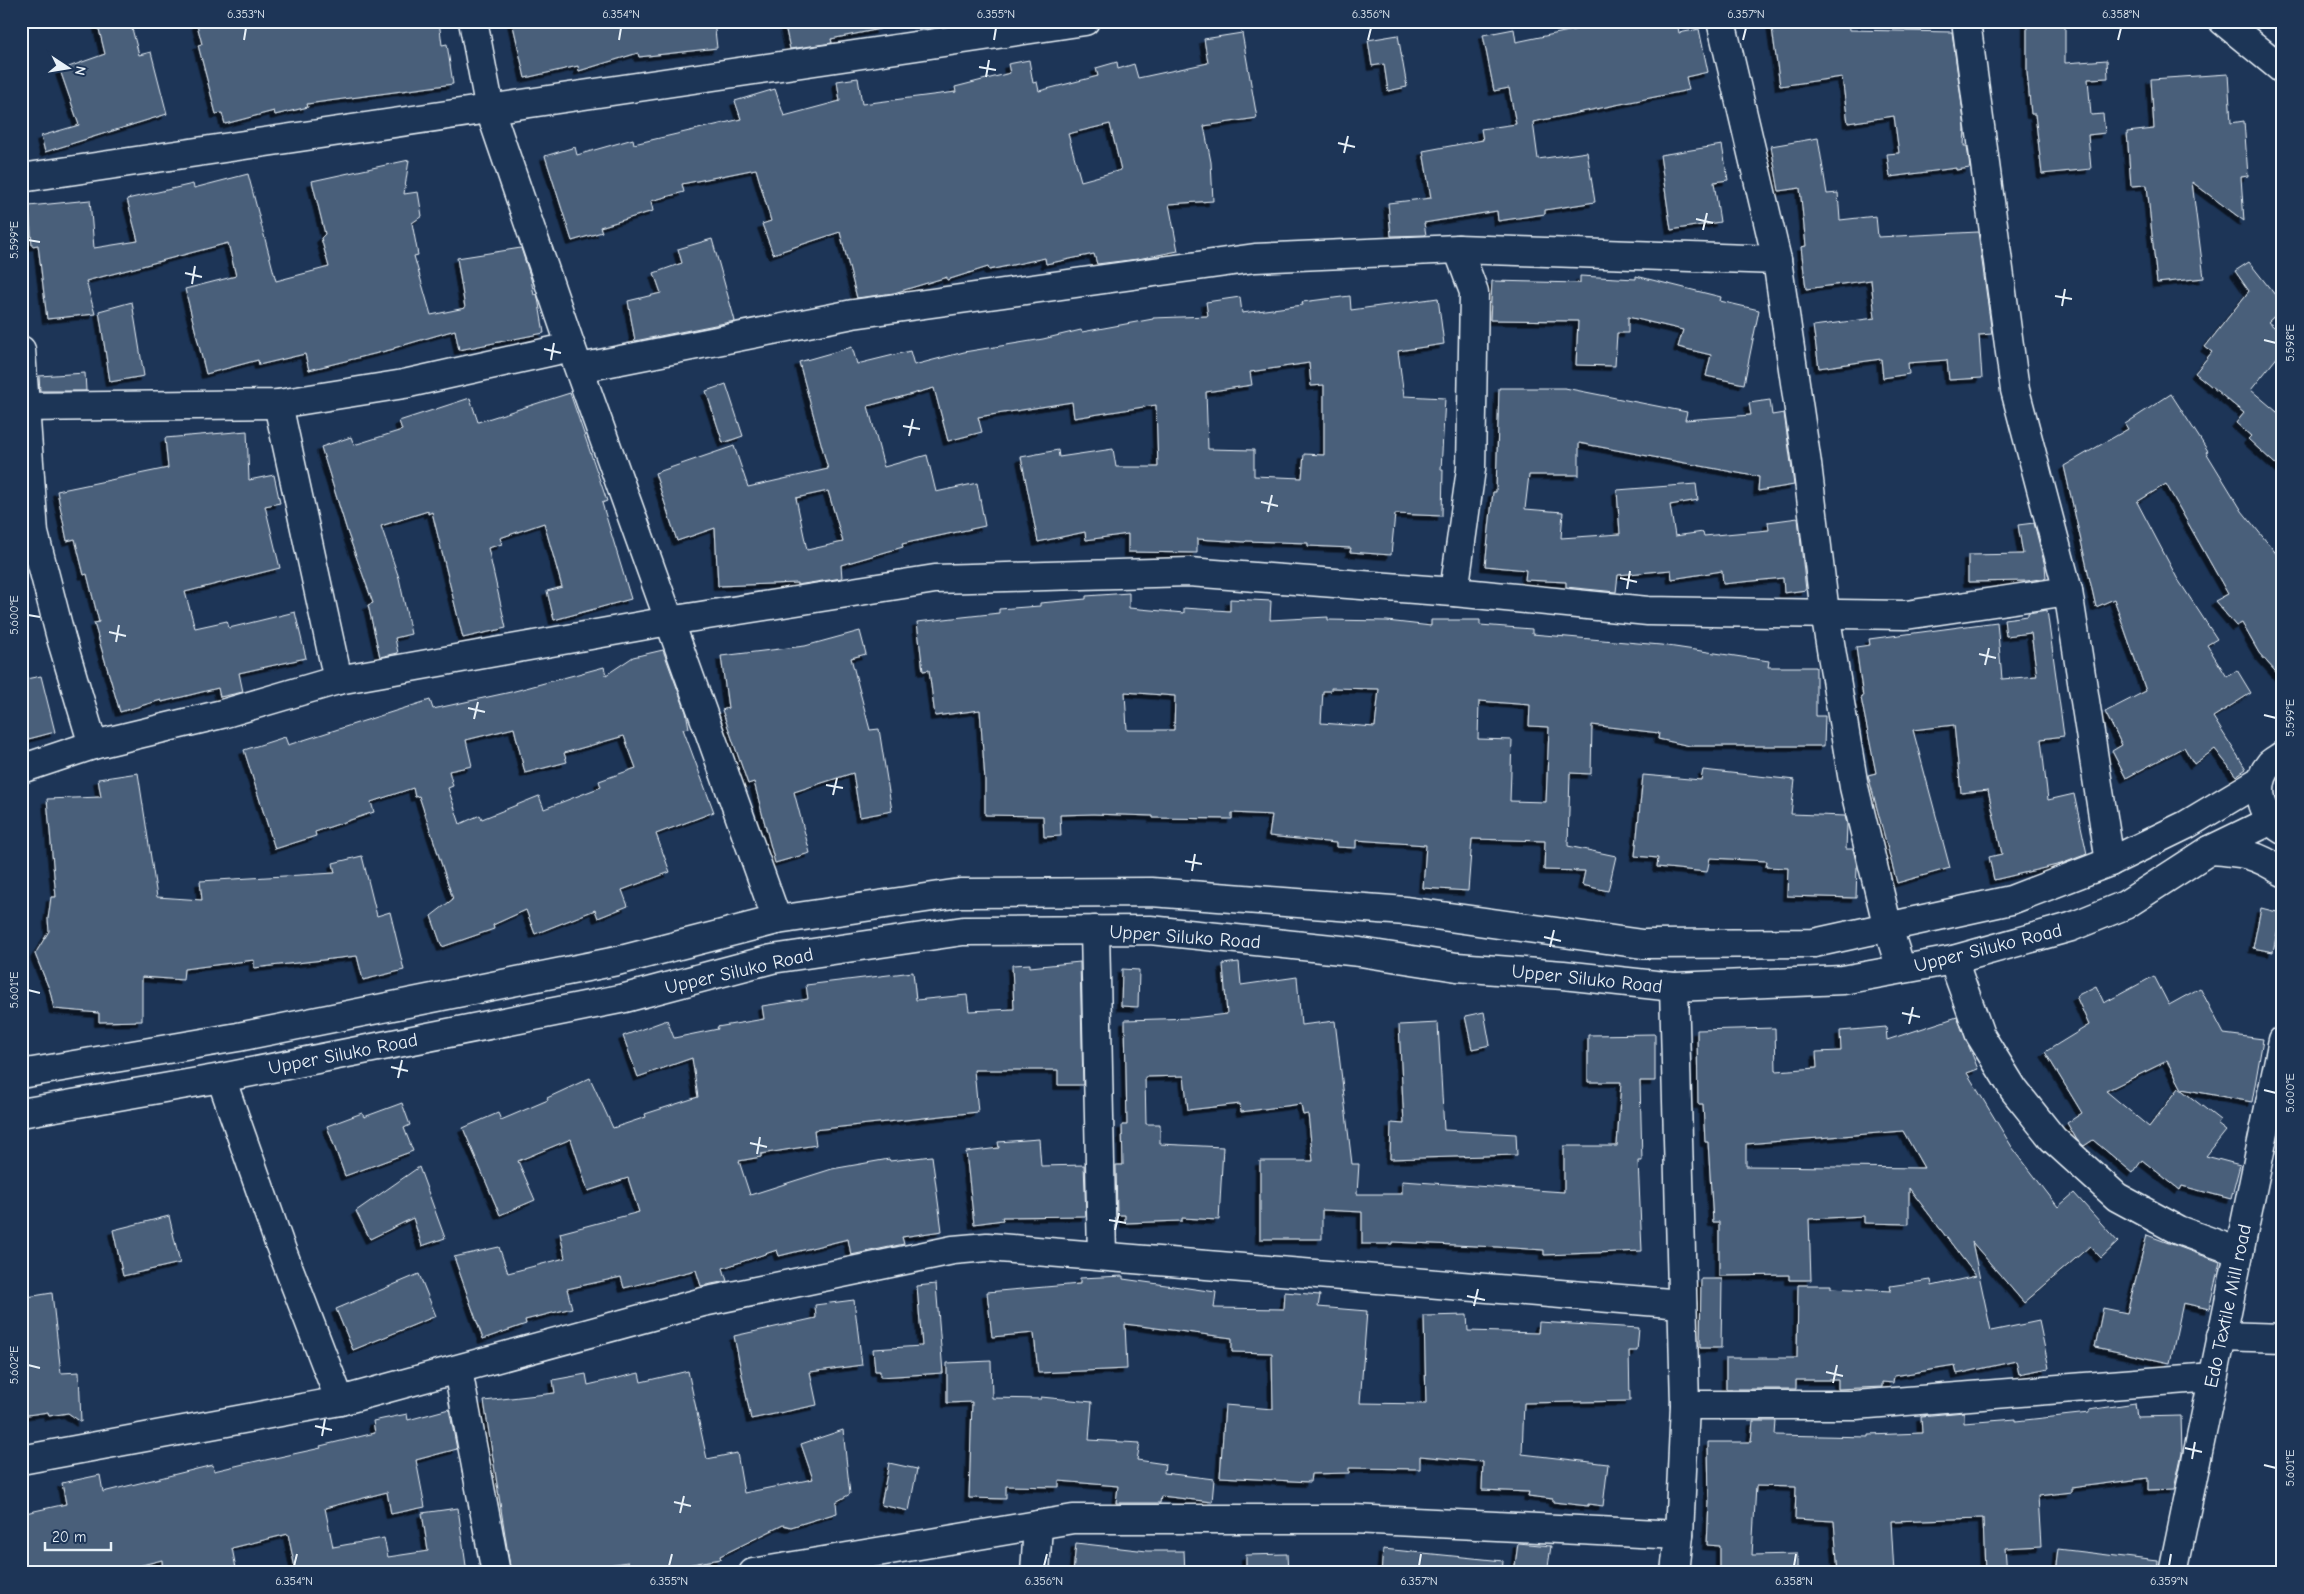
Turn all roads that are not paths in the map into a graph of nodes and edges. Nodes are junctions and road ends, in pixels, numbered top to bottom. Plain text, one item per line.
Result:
1 (473, 21) edge
2 (1085, 21) edge
3 (1721, 21) edge
4 (1966, 21) edge
5 (2223, 21) edge
6 (2283, 70) edge
7 (490, 110) junction
8 (21, 178) edge
9 (1458, 249) junction
10 (1777, 260) junction
11 (21, 350) edge
12 (576, 357) junction
13 (278, 404) junction
14 (23, 407) edge
15 (2068, 591) junction
16 (1454, 592) junction
17 (1826, 613) junction
18 (669, 621) junction
19 (338, 680) junction
20 (93, 745) junction
21 (2283, 755) edge
22 (21, 769) edge
23 (2261, 780) junction
24 (2277, 825) edge
25 (2210, 850) junction
26 (2110, 862) junction
27 (2283, 872) edge
28 (777, 920) junction
29 (1888, 928) junction
30 (1095, 930) junction
31 (1953, 960) junction
32 (1901, 969) junction
33 (1674, 987) junction
34 (2283, 1040) edge
35 (21, 1074) edge
36 (221, 1078) junction
37 (21, 1113) edge
38 (2239, 1252) junction
39 (1102, 1256) junction
40 (1682, 1304) junction
41 (2221, 1336) junction
42 (2283, 1338) edge
43 (458, 1370) junction
44 (2214, 1377) junction
45 (340, 1401) junction
46 (1685, 1405) junction
47 (21, 1460) edge
48 (1038, 1525) junction
49 (1679, 1535) junction
50 (496, 1573) edge
51 (753, 1573) edge
52 (1035, 1573) edge
53 (1675, 1573) edge
54 (2173, 1573) edge

1 - 7 street
2 - 7 street
3 - 10 street
4 - 15 street
5 - 6 street
7 - 8 street
7 - 12 street
9 - 10 street
9 - 12 street
9 - 16 street
10 - 17 street
11 - 14 street
12 - 13 street
12 - 18 street
13 - 14 street
13 - 19 street
14 - 20 street
15 - 17 street
15 - 26 street
16 - 17 street
16 - 18 street
17 - 29 street
18 - 19 street
18 - 28 street
19 - 20 street
20 - 22 street
21 - 23 street
23 - 24 street
23 - 26 street, Upper Siluko Road
24 - 25 street, Upper Siluko Road
25 - 27 street
25 - 31 street, Upper Siluko Road
26 - 29 street, Upper Siluko Road
28 - 29 street, Upper Siluko Road
28 - 35 street, Upper Siluko Road
29 - 32 street
30 - 33 street, Upper Siluko Road
30 - 36 street, Upper Siluko Road
30 - 39 street
31 - 32 street, Upper Siluko Road
31 - 38 street
32 - 33 street, Upper Siluko Road
33 - 40 street
34 - 38 street, Edo Textile Mill road
36 - 37 street, Upper Siluko Road
36 - 45 street
38 - 41 street, Edo Textile Mill road
39 - 40 street
39 - 43 street
40 - 46 street
41 - 42 street
41 - 44 street, Edo Textile Mill road
43 - 45 street
43 - 50 street
44 - 46 street
44 - 54 street, Edo Textile Mill road
45 - 47 street
46 - 49 street
48 - 49 street
48 - 51 street
48 - 52 street
49 - 53 street

